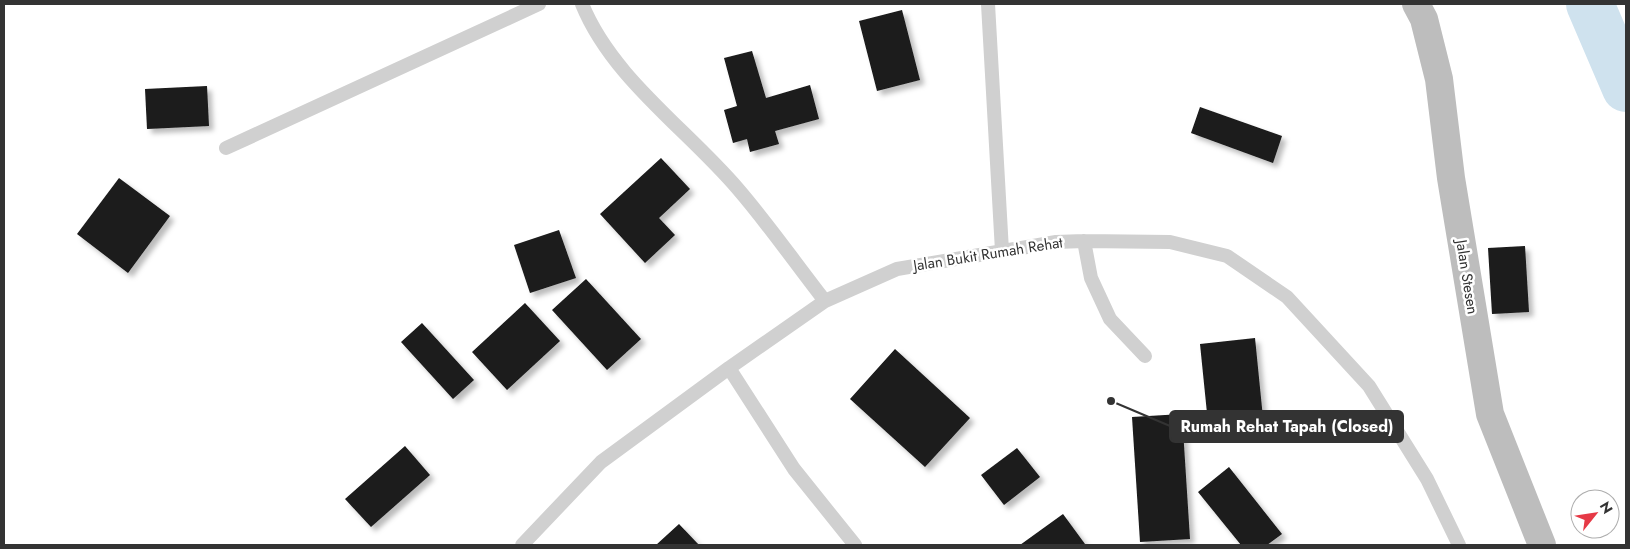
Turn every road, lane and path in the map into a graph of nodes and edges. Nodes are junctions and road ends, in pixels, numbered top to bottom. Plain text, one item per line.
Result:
1 (539, 4) edge
2 (582, 4) edge
3 (988, 4) edge
4 (1416, 4) edge
5 (226, 148) dead end
6 (1084, 241) junction
7 (1002, 251) junction
8 (825, 301) junction
9 (1145, 356) dead end
10 (730, 368) junction
11 (522, 545) edge
12 (855, 545) edge
13 (1459, 545) edge
14 (1542, 545) edge

1 - 5 lane
2 - 8 lane
3 - 7 lane
4 - 14 main road, Jalan Stesen
6 - 7 lane, Jalan Bukit Rumah Rehat
6 - 9 lane
6 - 13 lane, Jalan Bukit Rumah Rehat
7 - 8 lane, Jalan Bukit Rumah Rehat
8 - 10 lane, Jalan Bukit Rumah Rehat
10 - 11 lane, Jalan Bukit Rumah Rehat
10 - 12 lane

